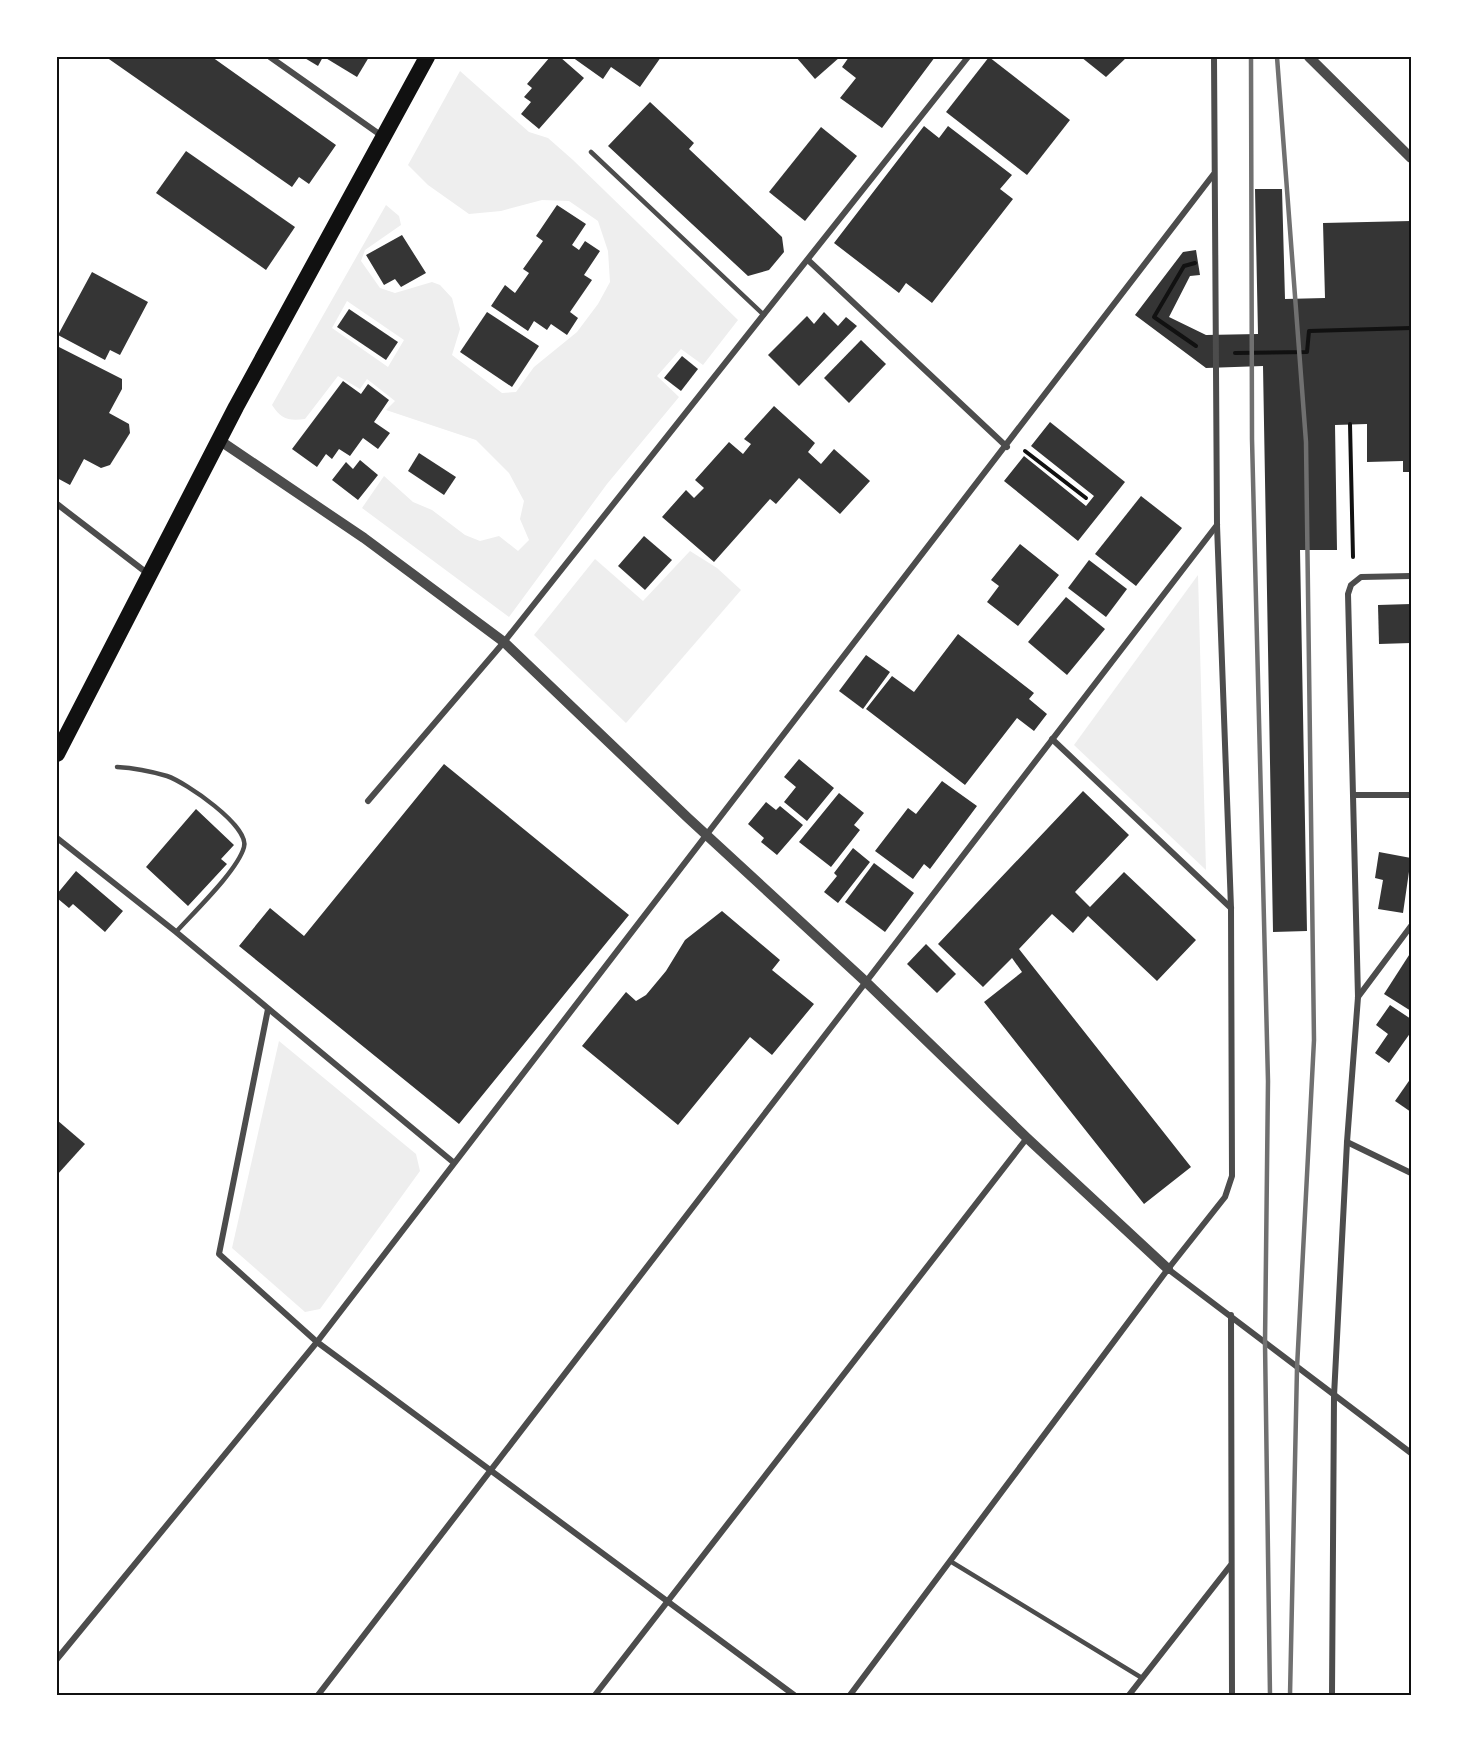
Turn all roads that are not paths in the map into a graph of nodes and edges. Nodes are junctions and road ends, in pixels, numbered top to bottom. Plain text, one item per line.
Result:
1 (270, 57) edge
2 (427, 57) edge
3 (968, 57) edge
4 (1214, 57) edge
5 (1309, 57) edge
6 (383, 137) junction
7 (591, 152) dead end
8 (1411, 158) edge
9 (1213, 175) junction
10 (808, 260) junction
11 (765, 315) junction
12 (219, 440) junction
13 (1009, 444) junction
14 (57, 504) edge
15 (1217, 525) junction
16 (150, 576) junction
17 (1411, 576) edge
18 (504, 642) junction
19 (1053, 739) junction
20 (57, 754) edge
21 (117, 767) dead end
22 (1354, 795) junction
23 (1411, 795) edge
24 (368, 801) dead end
25 (707, 836) junction
26 (57, 838) edge
27 (1231, 908) junction
28 (1411, 926) edge
29 (176, 932) junction
30 (866, 982) junction
31 (1358, 997) junction
32 (268, 1009) junction
33 (1027, 1138) junction
34 (1347, 1142) junction
35 (453, 1162) junction
36 (1411, 1173) edge
37 (1168, 1269) junction
38 (1231, 1315) junction
39 (317, 1342) junction
40 (1334, 1396) junction
41 (1411, 1453) edge
42 (490, 1470) junction
43 (950, 1561) junction
44 (1230, 1566) junction
45 (667, 1601) junction
46 (57, 1659) edge
47 (1142, 1678) junction
48 (318, 1695) edge
49 (595, 1695) edge
50 (794, 1695) edge
51 (850, 1695) edge
52 (1129, 1695) edge
53 (1232, 1695) edge
54 (1332, 1695) edge

1 - 6 street
2 - 6 highway
3 - 10 street
4 - 9 street
5 - 8 street
6 - 12 highway
7 - 11 lane
9 - 13 street
9 - 15 street
10 - 11 street
10 - 13 street
11 - 18 street
12 - 16 highway
12 - 18 street
13 - 25 street
14 - 16 street
15 - 19 street
15 - 27 street
16 - 20 highway
17 - 22 street
18 - 24 street
18 - 25 street
19 - 27 street
19 - 30 street
21 - 29 lane
22 - 23 street
22 - 31 street
25 - 30 street
25 - 35 street
26 - 29 street
27 - 37 street
28 - 31 street
29 - 32 street
30 - 33 street
30 - 42 street
31 - 34 street
32 - 35 street
32 - 39 street
33 - 37 street
33 - 45 street
34 - 36 street
34 - 40 street
35 - 39 street
37 - 38 street
37 - 43 street
38 - 40 street
38 - 44 street
39 - 42 street
39 - 46 street
40 - 41 street
40 - 54 street
42 - 45 street
42 - 48 street
43 - 47 lane
43 - 51 street
44 - 47 street
44 - 53 street
45 - 49 street
45 - 50 street
47 - 52 street

